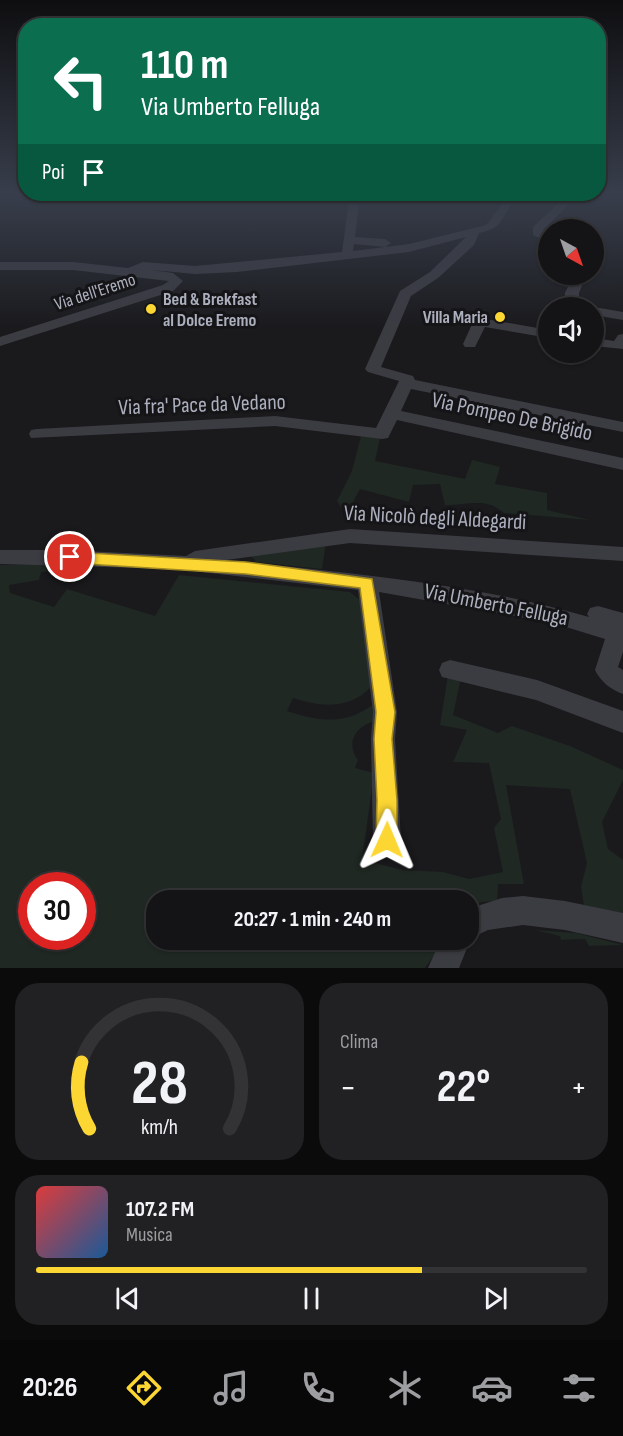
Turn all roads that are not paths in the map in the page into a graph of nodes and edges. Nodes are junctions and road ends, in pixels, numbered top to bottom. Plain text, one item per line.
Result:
1 (450, 238) edge
2 (472, 238) edge
3 (350, 240) joint
4 (420, 246) junction
5 (346, 256) junction
6 (0, 266) edge
7 (132, 271) junction
8 (604, 313) edge
9 (623, 316) edge
10 (538, 332) edge
11 (623, 339) edge
12 (0, 342) edge
13 (470, 344) dead end
14 (604, 344) edge
15 (407, 383) junction
16 (392, 414) junction
17 (623, 427) edge
18 (37, 434) dead end
19 (623, 464) edge
20 (623, 554) edge
21 (0, 557) edge
22 (175, 562) junction
23 (367, 583) junction
24 (598, 614) dead end
25 (621, 631) edge
26 (450, 670) dead end
27 (623, 684) edge
28 (621, 715) edge
29 (387, 840) dead end
30 (479, 917) edge
31 (623, 928) edge
32 (452, 950) edge
33 (443, 968) edge

1 - 4 street, Via dell'Eremo
2 - 15 street
3 - 4 street
3 - 5 street
4 - 5 street, Via dell'Eremo
5 - 7 street, Via dell'Eremo
6 - 7 street
7 - 12 street, Via dell'Eremo
8 - 9 street
10 - 13 street
11 - 14 street
15 - 16 street, Via fra' Pace da Vedano
15 - 17 street
16 - 18 street, Via fra' Pace da Vedano
16 - 19 street, Via Pompeo De Brigido
20 - 22 street, Via Nicolò degli Aldegardi
21 - 22 street, Via Umberto Felluga
22 - 23 street, Via Umberto Felluga
23 - 25 street, Via Umberto Felluga
23 - 29 street
24 - 25 street
25 - 27 street
26 - 28 street
30 - 31 street
32 - 33 street

